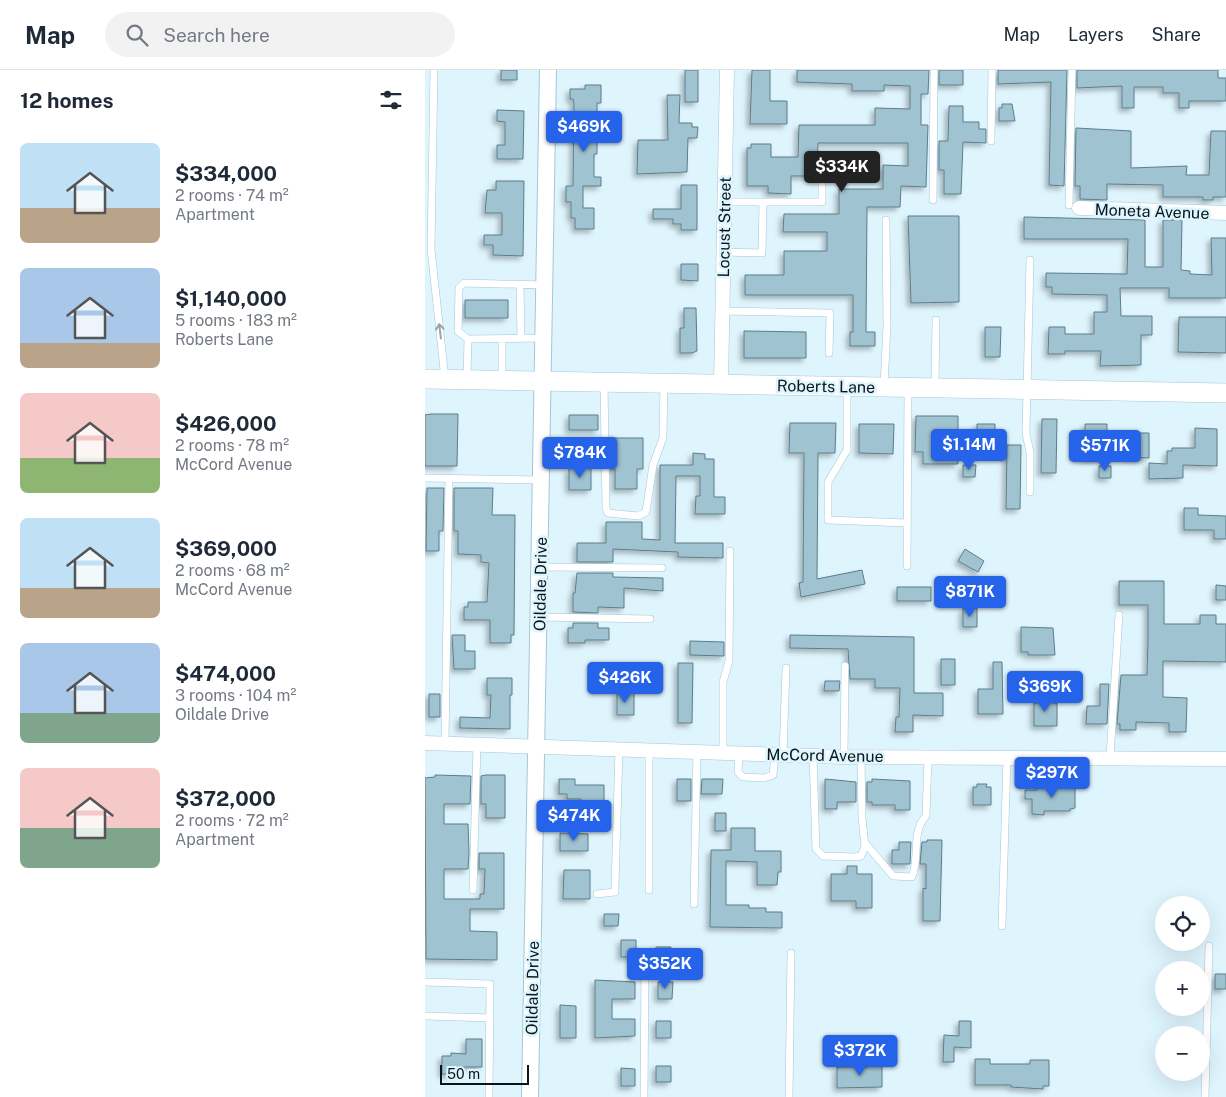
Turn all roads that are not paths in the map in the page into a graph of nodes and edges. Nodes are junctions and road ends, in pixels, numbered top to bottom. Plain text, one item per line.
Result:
1 (434, 70) edge
2 (548, 70) edge
3 (727, 70) edge
4 (934, 70) edge
5 (992, 70) edge
6 (1072, 70) edge
7 (991, 141) dead end
8 (875, 166) dead end
9 (933, 200) dead end
10 (724, 202) junction
11 (763, 202) junction
12 (1074, 207) joint
13 (1226, 213) edge
14 (886, 220) dead end
15 (723, 252) junction
16 (1030, 260) dead end
17 (520, 284) junction
18 (544, 285) junction
19 (722, 311) junction
20 (936, 320) dead end
21 (543, 338) junction
22 (468, 339) junction
23 (502, 339) junction
24 (521, 339) junction
25 (829, 353) dead end
26 (425, 379) edge
27 (445, 379) junction
28 (467, 380) junction
29 (502, 380) junction
30 (542, 381) junction
31 (604, 382) junction
32 (664, 383) junction
33 (721, 384) junction
34 (847, 386) junction
35 (884, 386) junction
36 (908, 387) junction
37 (935, 387) junction
38 (1028, 389) junction
39 (1226, 392) edge
40 (425, 478) edge
41 (449, 479) junction
42 (541, 480) junction
43 (1030, 492) dead end
44 (907, 523) junction
45 (730, 551) dead end
46 (907, 566) dead end
47 (540, 567) junction
48 (662, 568) dead end
49 (1119, 615) dead end
50 (539, 617) junction
51 (650, 619) dead end
52 (845, 666) dead end
53 (786, 668) dead end
54 (425, 743) edge
55 (445, 743) junction
56 (477, 744) junction
57 (537, 746) junction
58 (619, 749) junction
59 (649, 750) junction
60 (697, 751) junction
61 (723, 752) junction
62 (739, 753) junction
63 (779, 755) junction
64 (813, 756) junction
65 (843, 757) junction
66 (861, 757) junction
67 (928, 757) junction
68 (1007, 757) junction
69 (1110, 757) junction
70 (1226, 759) edge
71 (865, 842) junction
72 (473, 890) dead end
73 (649, 890) dead end
74 (597, 894) dead end
75 (694, 904) dead end
76 (1002, 926) dead end
77 (1209, 951) edge
78 (791, 953) dead end
79 (645, 964) dead end
80 (425, 982) edge
81 (425, 1016) edge
82 (489, 1018) junction
83 (489, 1097) edge
84 (530, 1097) edge
85 (644, 1097) edge
86 (789, 1097) edge
87 (1205, 1097) edge

27 -> 1 lane
2 - 18 street, Oildale Drive
3 - 10 street, Locust Street
4 - 9 lane
5 - 7 lane
6 - 12 lane
8 - 11 lane
10 - 11 lane
10 - 15 street, Locust Street
11 - 15 lane
12 - 13 street, Moneta Avenue
14 - 35 lane
15 - 19 street, Locust Street
16 - 38 lane
17 - 18 lane
17 - 22 lane
17 - 24 lane
18 - 21 street, Oildale Drive
19 - 25 lane
19 - 33 street, Locust Street
20 - 37 lane
21 - 24 lane
21 - 30 street, Oildale Drive
22 - 23 lane
22 - 28 lane
23 - 24 lane
23 - 29 lane
26 - 27 main road, Roberts Lane
27 - 28 main road, Roberts Lane
28 - 29 main road, Roberts Lane
29 - 30 main road, Roberts Lane
30 - 31 main road, Roberts Lane
30 - 42 street, Oildale Drive
31 - 32 main road, Roberts Lane
31 - 32 lane
32 - 33 main road, Roberts Lane
33 - 34 main road, Roberts Lane
34 - 35 main road, Roberts Lane
34 - 44 lane
35 - 36 main road, Roberts Lane
36 - 37 main road, Roberts Lane
36 - 44 lane
37 - 38 main road, Roberts Lane
38 - 39 main road, Roberts Lane
38 - 43 lane
40 - 41 lane
41 - 42 lane
41 - 55 lane
42 - 47 street, Oildale Drive
44 - 46 lane
45 - 61 lane
47 - 48 lane
47 - 50 street, Oildale Drive
49 - 69 lane
50 - 51 lane
50 - 57 street, Oildale Drive
52 - 65 lane
53 - 63 lane
54 - 55 street, McCord Avenue
55 - 56 street, McCord Avenue
56 - 57 street, McCord Avenue
56 - 72 lane
57 - 58 street, McCord Avenue
57 - 84 street, Oildale Drive
58 - 59 street, McCord Avenue
58 - 74 lane
59 - 60 street, McCord Avenue
59 - 73 lane
60 - 61 street, McCord Avenue
60 - 75 lane
61 - 62 street, McCord Avenue
62 - 63 street, McCord Avenue
62 - 63 lane
63 - 64 street, McCord Avenue
64 - 65 street, McCord Avenue
64 - 71 lane
65 - 66 street, McCord Avenue
66 - 67 street, McCord Avenue
66 - 71 lane
67 - 68 street, McCord Avenue
67 - 71 lane
68 - 69 street, McCord Avenue
68 - 76 lane
69 - 70 street, McCord Avenue
77 - 87 lane
78 - 86 lane
79 - 85 lane
80 - 82 lane
81 - 82 lane
82 - 83 lane

